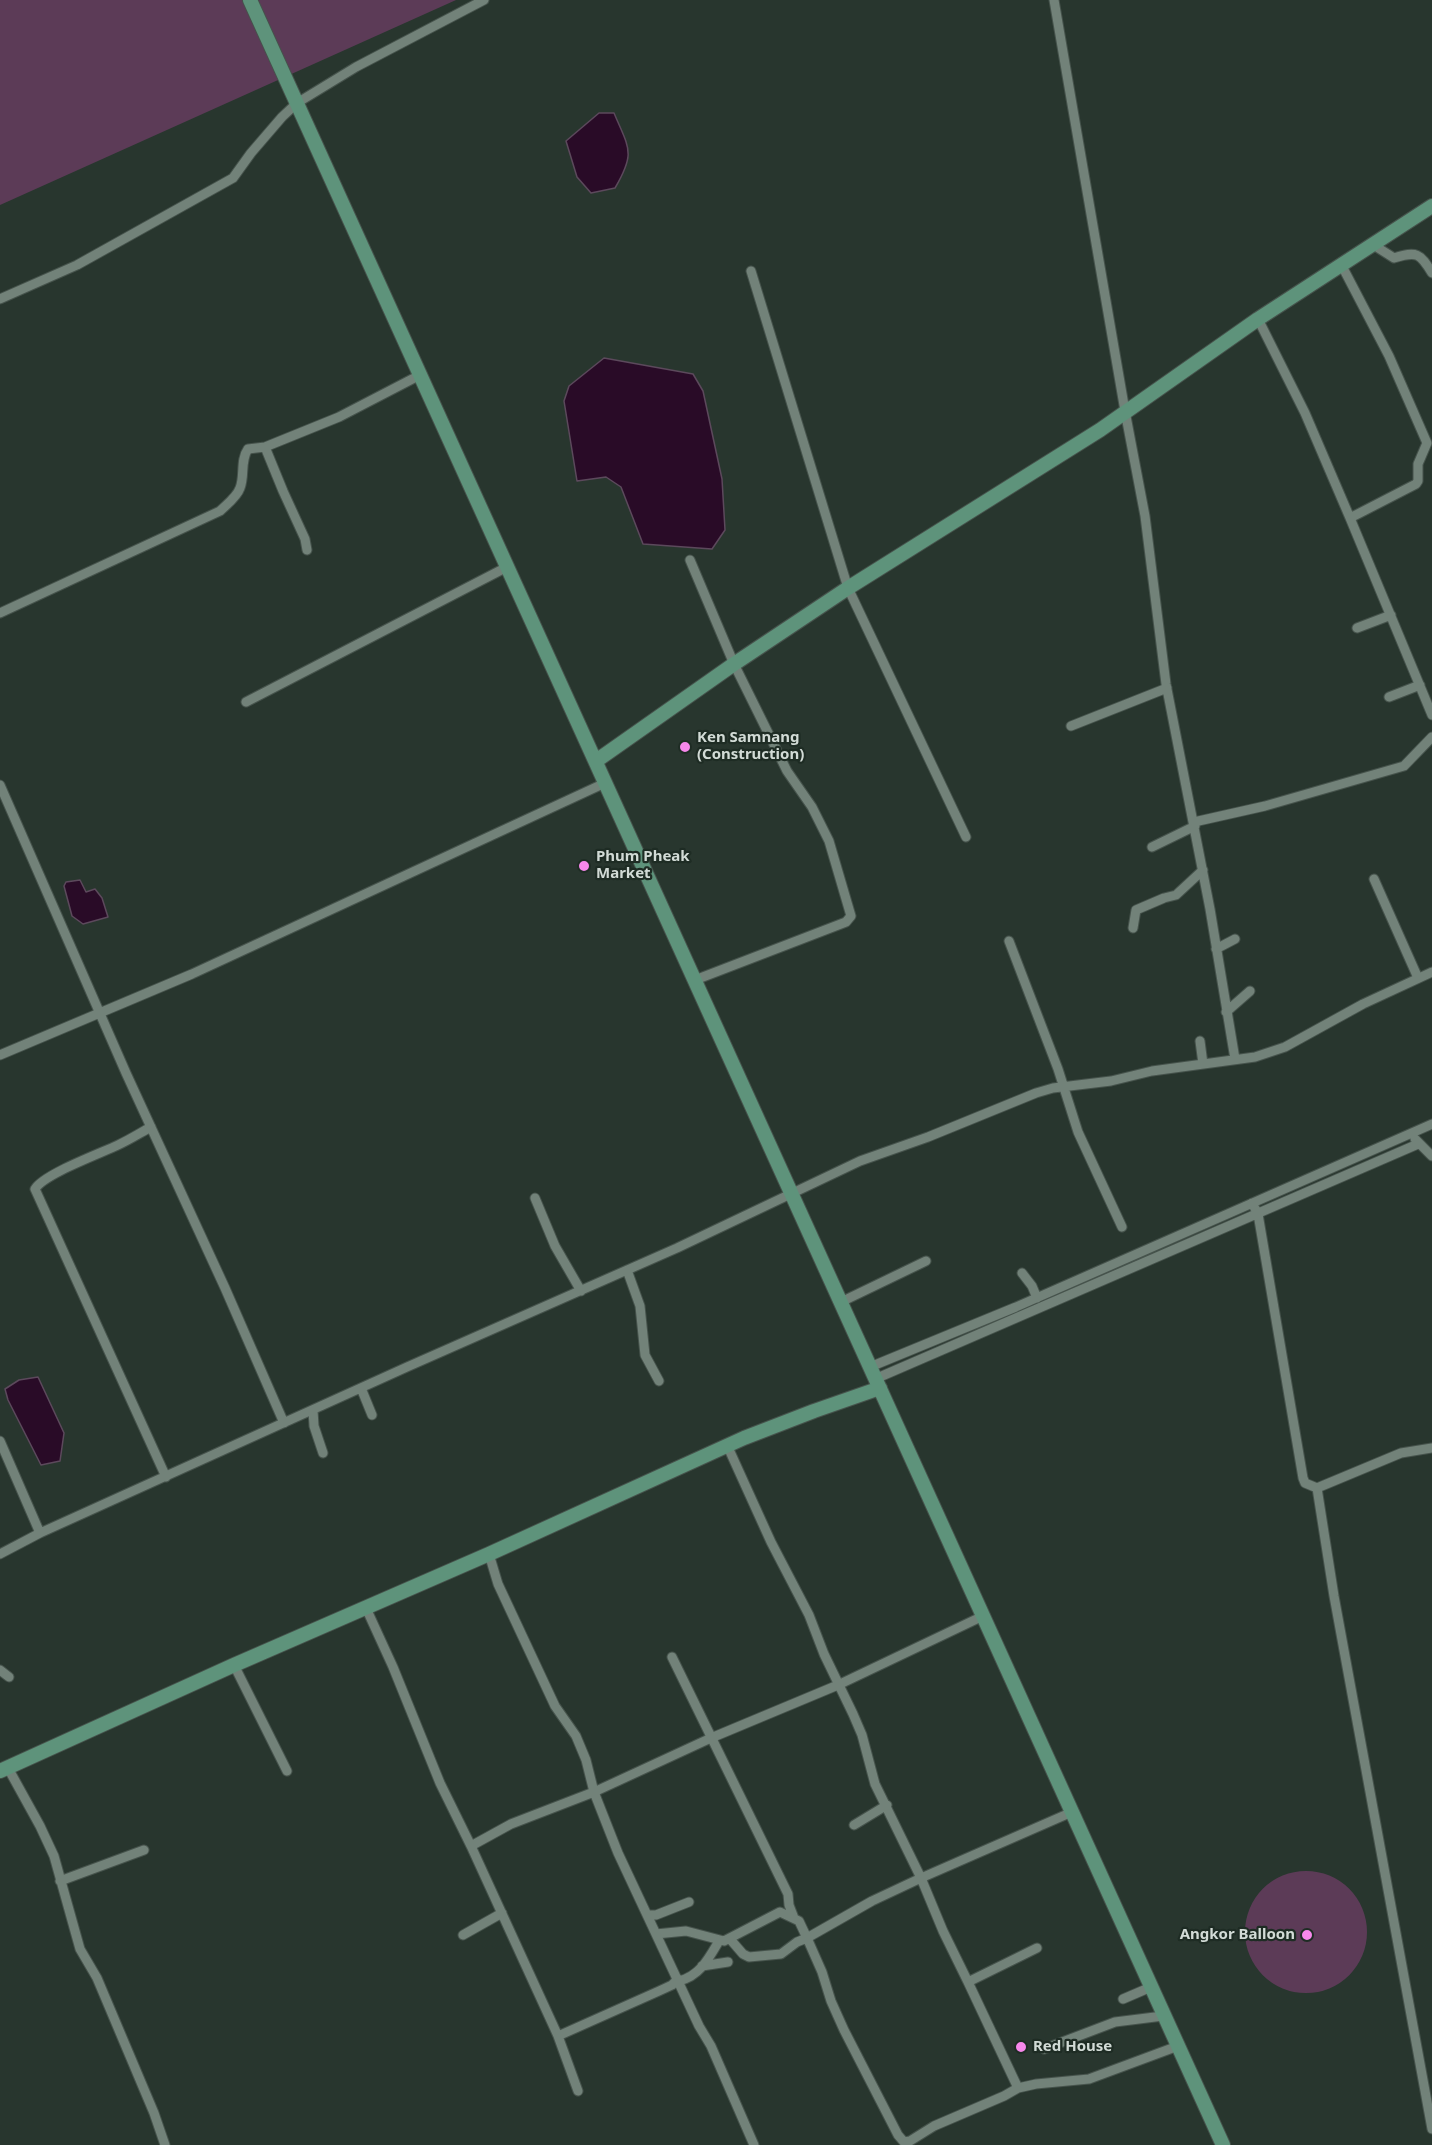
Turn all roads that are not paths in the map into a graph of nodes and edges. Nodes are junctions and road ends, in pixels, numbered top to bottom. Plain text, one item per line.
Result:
1 (250, 0) edge
2 (484, 0) edge
3 (1054, 0) edge
4 (297, 103) junction
5 (1432, 206) edge
6 (1372, 243) junction
7 (1342, 266) junction
8 (751, 271) dead end
9 (1432, 273) edge
10 (0, 299) edge
11 (1258, 319) junction
12 (420, 375) junction
13 (1125, 411) junction
14 (265, 447) junction
15 (1350, 518) junction
16 (307, 550) dead end
17 (690, 560) dead end
18 (507, 567) junction
19 (848, 588) junction
20 (0, 613) edge
21 (1391, 615) junction
22 (1357, 628) dead end
23 (734, 664) junction
24 (1420, 685) junction
25 (1167, 688) junction
26 (1389, 697) dead end
27 (246, 702) dead end
28 (1432, 715) edge
29 (1071, 726) dead end
30 (1432, 737) edge
31 (596, 761) junction
32 (605, 783) junction
33 (0, 785) edge
34 (1194, 824) junction
35 (966, 837) dead end
36 (1152, 847) dead end
37 (1203, 870) junction
38 (1374, 879) dead end
39 (1133, 928) dead end
40 (1235, 939) dead end
41 (1009, 941) dead end
42 (1216, 950) junction
43 (1432, 972) edge
44 (1418, 978) junction
45 (695, 980) junction
46 (1250, 991) dead end
47 (100, 1012) junction
48 (1226, 1012) junction
49 (1200, 1041) dead end
50 (0, 1055) edge
51 (1235, 1059) junction
52 (1203, 1065) junction
53 (1064, 1088) junction
54 (1432, 1124) edge
55 (151, 1127) junction
56 (1414, 1138) junction
57 (1432, 1156) edge
58 (792, 1194) junction
59 (535, 1198) dead end
60 (1255, 1209) junction
61 (1122, 1227) dead end
62 (926, 1261) dead end
63 (627, 1270) junction
64 (1022, 1273) dead end
65 (581, 1291) junction
66 (1037, 1298) junction
67 (841, 1302) junction
68 (875, 1378) junction
69 (659, 1381) dead end
70 (361, 1388) junction
71 (313, 1410) junction
72 (372, 1415) dead end
73 (284, 1423) junction
74 (0, 1441) edge
75 (727, 1446) junction
76 (1432, 1448) edge
77 (322, 1453) dead end
78 (166, 1477) junction
79 (1317, 1488) junction
80 (40, 1533) junction
81 (0, 1554) edge
82 (489, 1554) junction
83 (366, 1608) junction
84 (983, 1616) junction
85 (672, 1657) dead end
86 (234, 1665) junction
87 (0, 1670) edge
88 (9, 1677) dead end
89 (838, 1685) junction
90 (711, 1737) junction
91 (4, 1769) edge
92 (287, 1771) dead end
93 (594, 1792) junction
94 (887, 1805) junction
95 (1072, 1812) junction
96 (854, 1825) dead end
97 (471, 1846) junction
98 (144, 1850) dead end
99 (921, 1878) junction
100 (60, 1881) junction
101 (689, 1902) dead end
102 (502, 1914) junction
103 (647, 1915) junction
104 (794, 1917) junction
105 (657, 1934) junction
106 (463, 1935) dead end
107 (807, 1938) junction
108 (730, 1939) junction
109 (719, 1941) junction
110 (1037, 1948) dead end
111 (728, 1962) dead end
112 (702, 1966) junction
113 (679, 1980) junction
114 (968, 1982) junction
115 (1151, 1987) junction
116 (1123, 2000) dead end
117 (1163, 2016) junction
118 (558, 2036) junction
119 (1178, 2046) junction
120 (1044, 2049) dead end
121 (1018, 2088) junction
122 (578, 2091) dead end
123 (1432, 2129) edge
124 (165, 2145) edge
125 (754, 2145) edge
126 (1222, 2145) edge

1 - 4 main road
2 - 4 street
3 - 13 street
4 - 10 street
4 - 12 main road
5 - 6 main road
6 - 7 main road
6 - 9 street
7 - 11 main road
7 - 15 street
8 - 19 street
11 - 13 main road
11 - 15 street
12 - 14 street
12 - 18 main road
13 - 19 main road
13 - 25 street
14 - 16 street
14 - 20 street
15 - 21 street
17 - 23 street
18 - 27 street
18 - 31 main road
19 - 23 main road
19 - 35 street
21 - 22 street
21 - 24 street
23 - 31 main road
23 - 45 street
24 - 26 street
24 - 28 street
25 - 29 street
25 - 34 street
30 - 34 street
31 - 32 main road
32 - 45 main road
32 - 47 street
33 - 47 street
34 - 36 street
34 - 37 street
37 - 39 street
37 - 42 street
38 - 44 street
40 - 42 street
41 - 53 street
42 - 48 street
43 - 44 street
44 - 51 street
45 - 58 main road
46 - 48 street
47 - 50 street
47 - 55 street
48 - 51 street
49 - 52 street
51 - 52 street
52 - 53 street
53 - 58 street
53 - 61 street
54 - 56 street
55 - 73 street
55 - 78 street
56 - 57 street
56 - 60 street
58 - 63 street
58 - 67 main road
59 - 65 street
60 - 66 street
60 - 68 street
60 - 79 street
62 - 67 street
63 - 65 street
63 - 69 street
64 - 66 street
65 - 70 street
66 - 68 street
67 - 68 main road
68 - 75 main road
68 - 84 main road
70 - 71 street
70 - 72 street
71 - 73 street
71 - 77 street
73 - 78 street
74 - 80 street
75 - 82 main road
75 - 89 street
76 - 79 street
78 - 80 street
79 - 123 street
80 - 81 street
82 - 83 main road
82 - 93 street
83 - 86 main road
83 - 97 street
84 - 89 street
84 - 95 main road
85 - 90 street
86 - 91 main road
86 - 92 street
87 - 88 street
89 - 90 street
89 - 94 street
90 - 93 street
90 - 104 street
91 - 100 street
93 - 97 street
93 - 103 street
94 - 96 street
94 - 99 street
95 - 99 street
95 - 115 main road
97 - 102 street
98 - 100 street
99 - 107 street
99 - 114 street
100 - 124 street
101 - 103 street
102 - 106 street
102 - 118 street
103 - 105 street
104 - 107 street
104 - 108 street
105 - 109 street
105 - 113 street
107 - 108 street
107 - 121 street
108 - 109 street
109 - 112 street
110 - 114 street
111 - 112 street
112 - 113 street
113 - 118 street
113 - 125 street
114 - 121 street
115 - 116 street
115 - 117 main road
117 - 119 main road
117 - 120 street
118 - 122 street
119 - 121 street
119 - 126 main road

